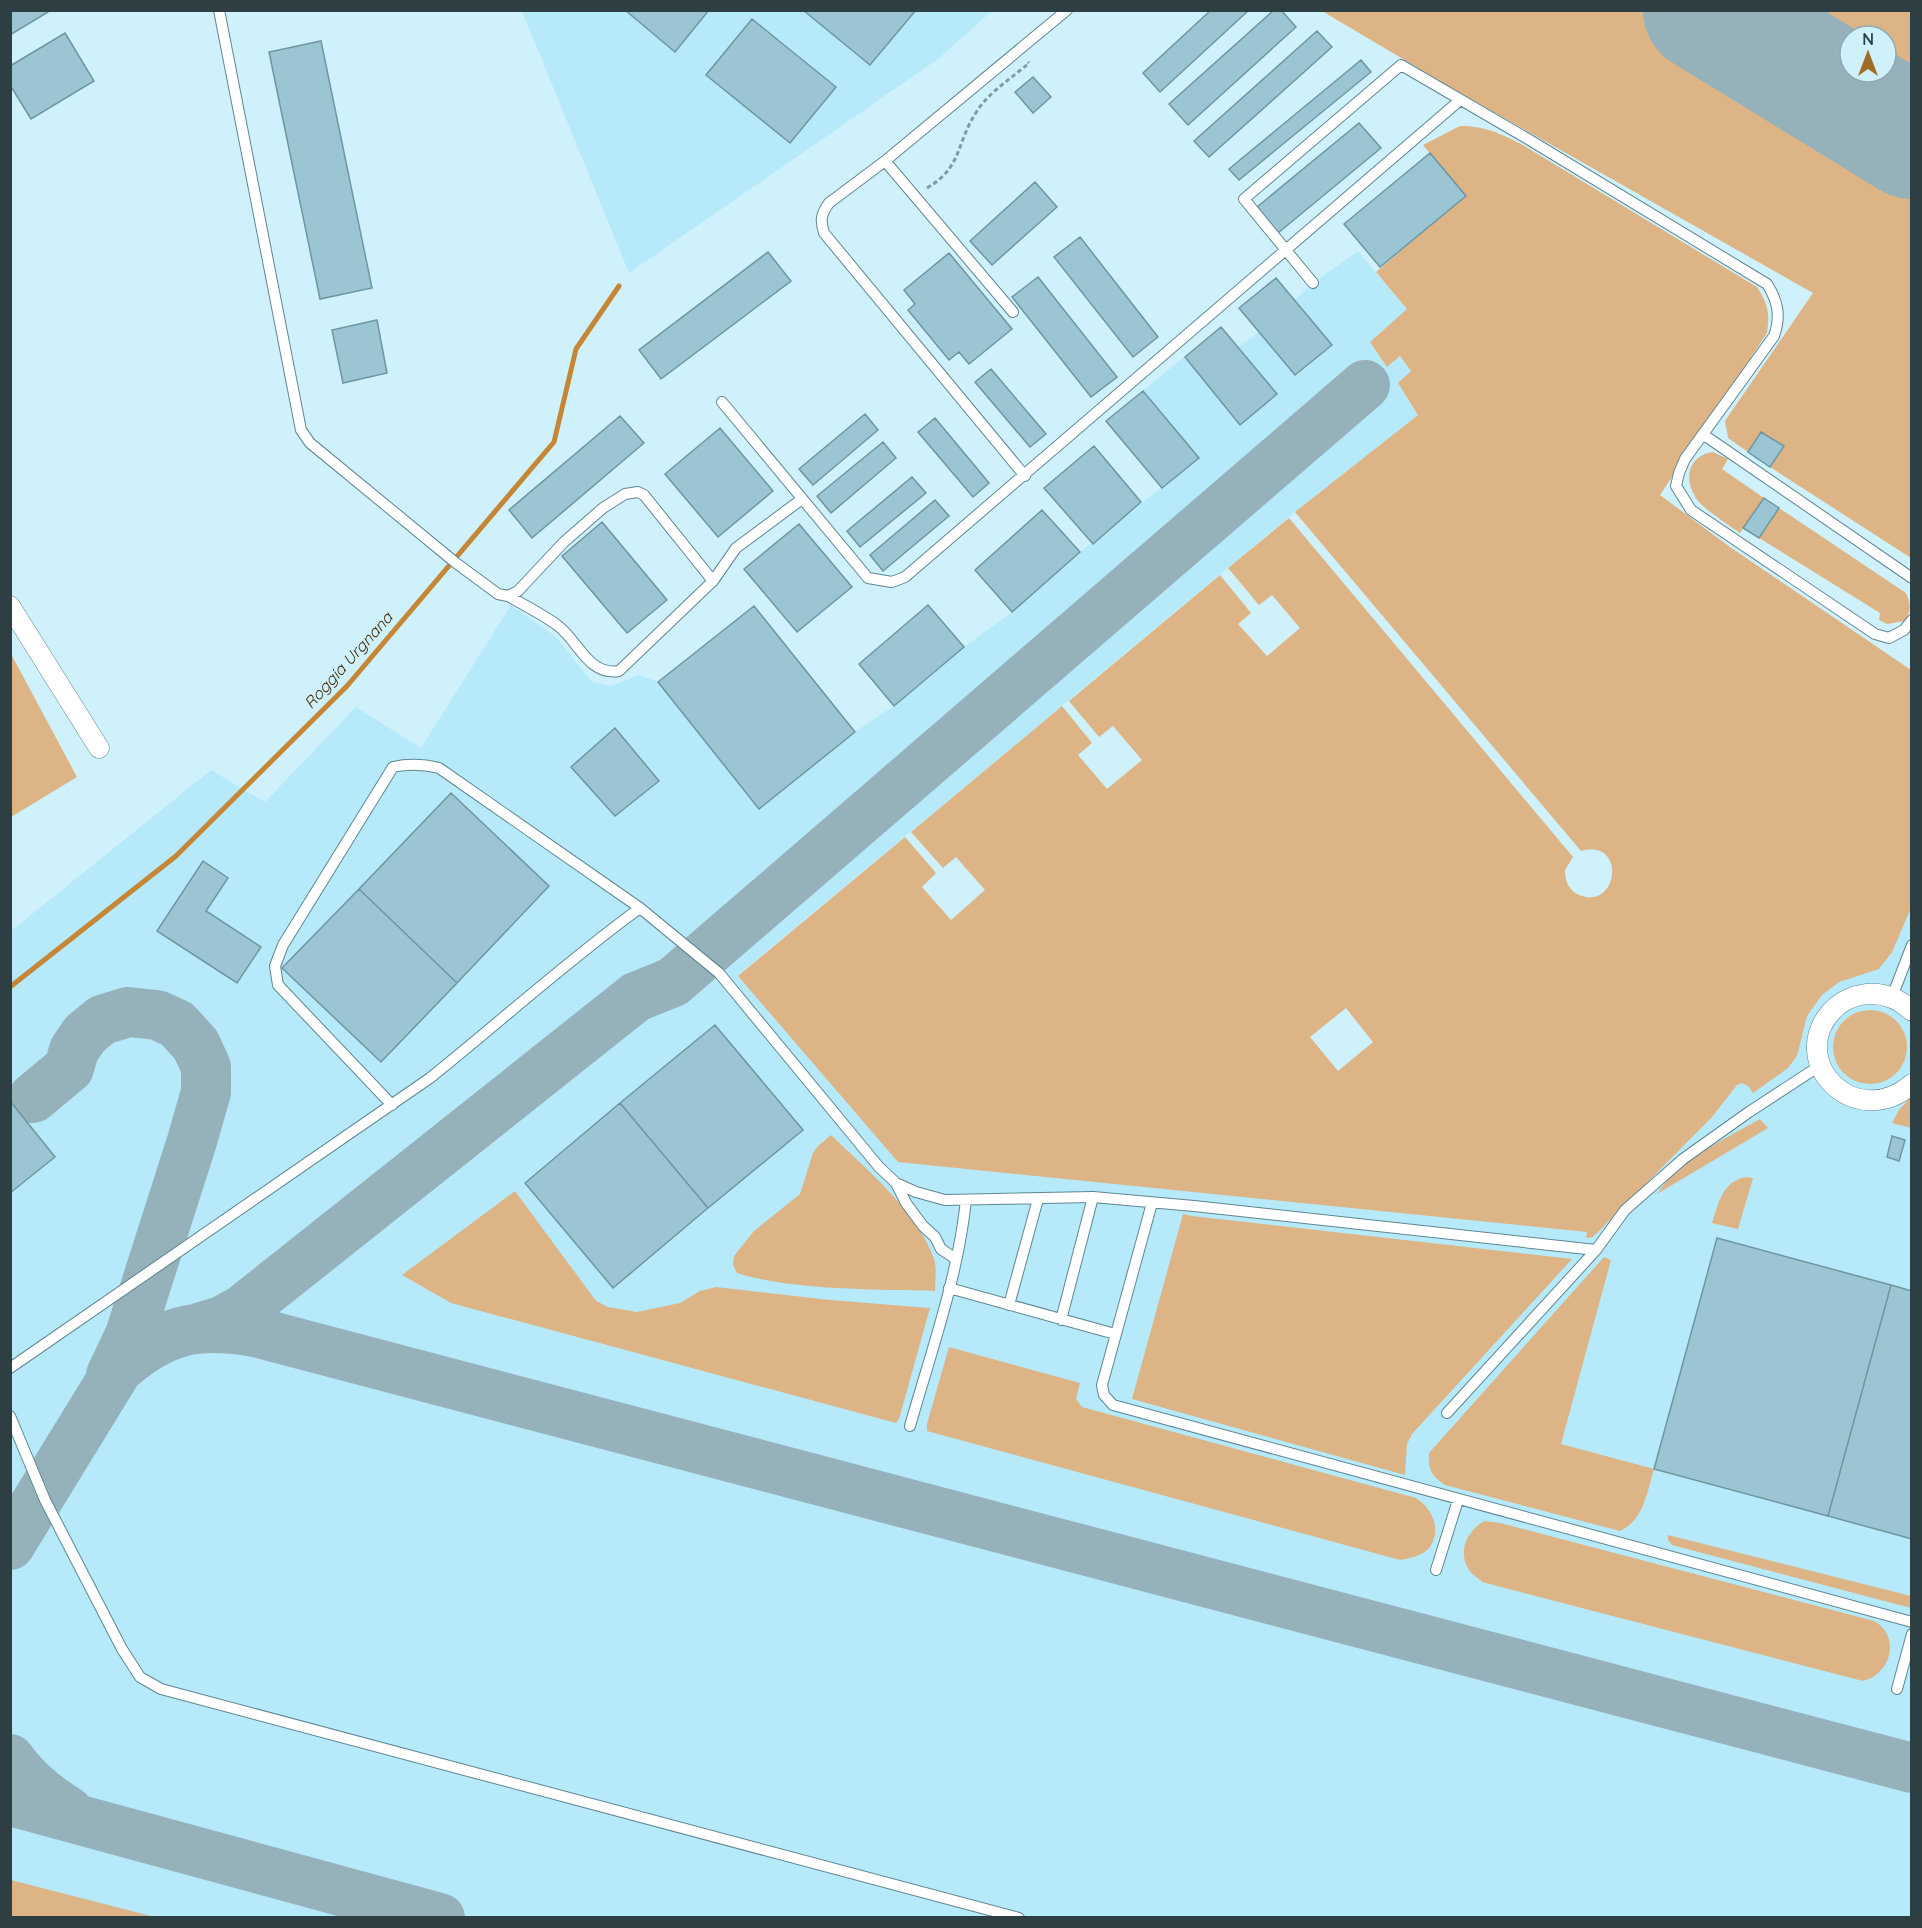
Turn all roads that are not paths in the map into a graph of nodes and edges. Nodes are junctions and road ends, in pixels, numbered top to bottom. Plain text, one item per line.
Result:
1 (219, 10) edge
2 (1067, 10) edge
3 (1459, 101) junction
4 (885, 160) junction
5 (1286, 250) junction
6 (1313, 283) dead end
7 (1013, 312) dead end
8 (722, 402) dead end
9 (1704, 435) junction
10 (1024, 476) junction
11 (802, 499) junction
12 (1911, 578) edge
13 (713, 581) junction
14 (508, 596) junction
15 (10, 606) edge
16 (1911, 620) edge
17 (99, 748) dead end
18 (640, 908) junction
19 (1911, 945) edge
20 (1892, 997) junction
21 (1911, 1011) edge
22 (1821, 1065) junction
23 (1911, 1084) edge
24 (392, 1105) junction
25 (896, 1183) junction
26 (1093, 1197) junction
27 (1038, 1198) junction
28 (966, 1200) junction
29 (1152, 1203) junction
30 (1596, 1250) junction
31 (956, 1259) junction
32 (949, 1288) junction
33 (1009, 1305) junction
34 (1061, 1320) junction
35 (1115, 1334) junction
36 (10, 1368) edge
37 (1447, 1413) dead end
38 (10, 1416) edge
39 (910, 1426) dead end
40 (1458, 1500) junction
41 (1436, 1570) dead end
42 (1911, 1622) edge
43 (1911, 1634) edge
44 (1897, 1689) dead end
45 (1018, 1917) edge

1 - 14 lane
2 - 4 lane
3 - 5 lane
3 - 5 lane
3 - 9 lane
4 - 7 lane
4 - 10 lane
5 - 6 lane
5 - 10 lane
8 - 11 lane
9 - 12 lane
9 - 16 lane
10 - 11 lane
11 - 13 lane
13 - 14 lane
13 - 14 lane
15 - 17 street
18 - 24 lane
18 - 24 lane
18 - 25 lane
19 - 20 lane
20 - 21 street
20 - 22 street
22 - 23 street
22 - 30 lane
24 - 36 lane
25 - 28 lane
25 - 31 lane
26 - 27 lane
26 - 29 lane
26 - 34 lane
27 - 28 lane
27 - 33 lane
28 - 31 lane
29 - 30 lane
29 - 35 lane
30 - 37 lane
31 - 32 lane
32 - 33 lane
32 - 39 lane
33 - 34 lane
34 - 35 lane
35 - 40 lane
38 - 45 lane
40 - 41 lane
40 - 42 lane
43 - 44 lane

